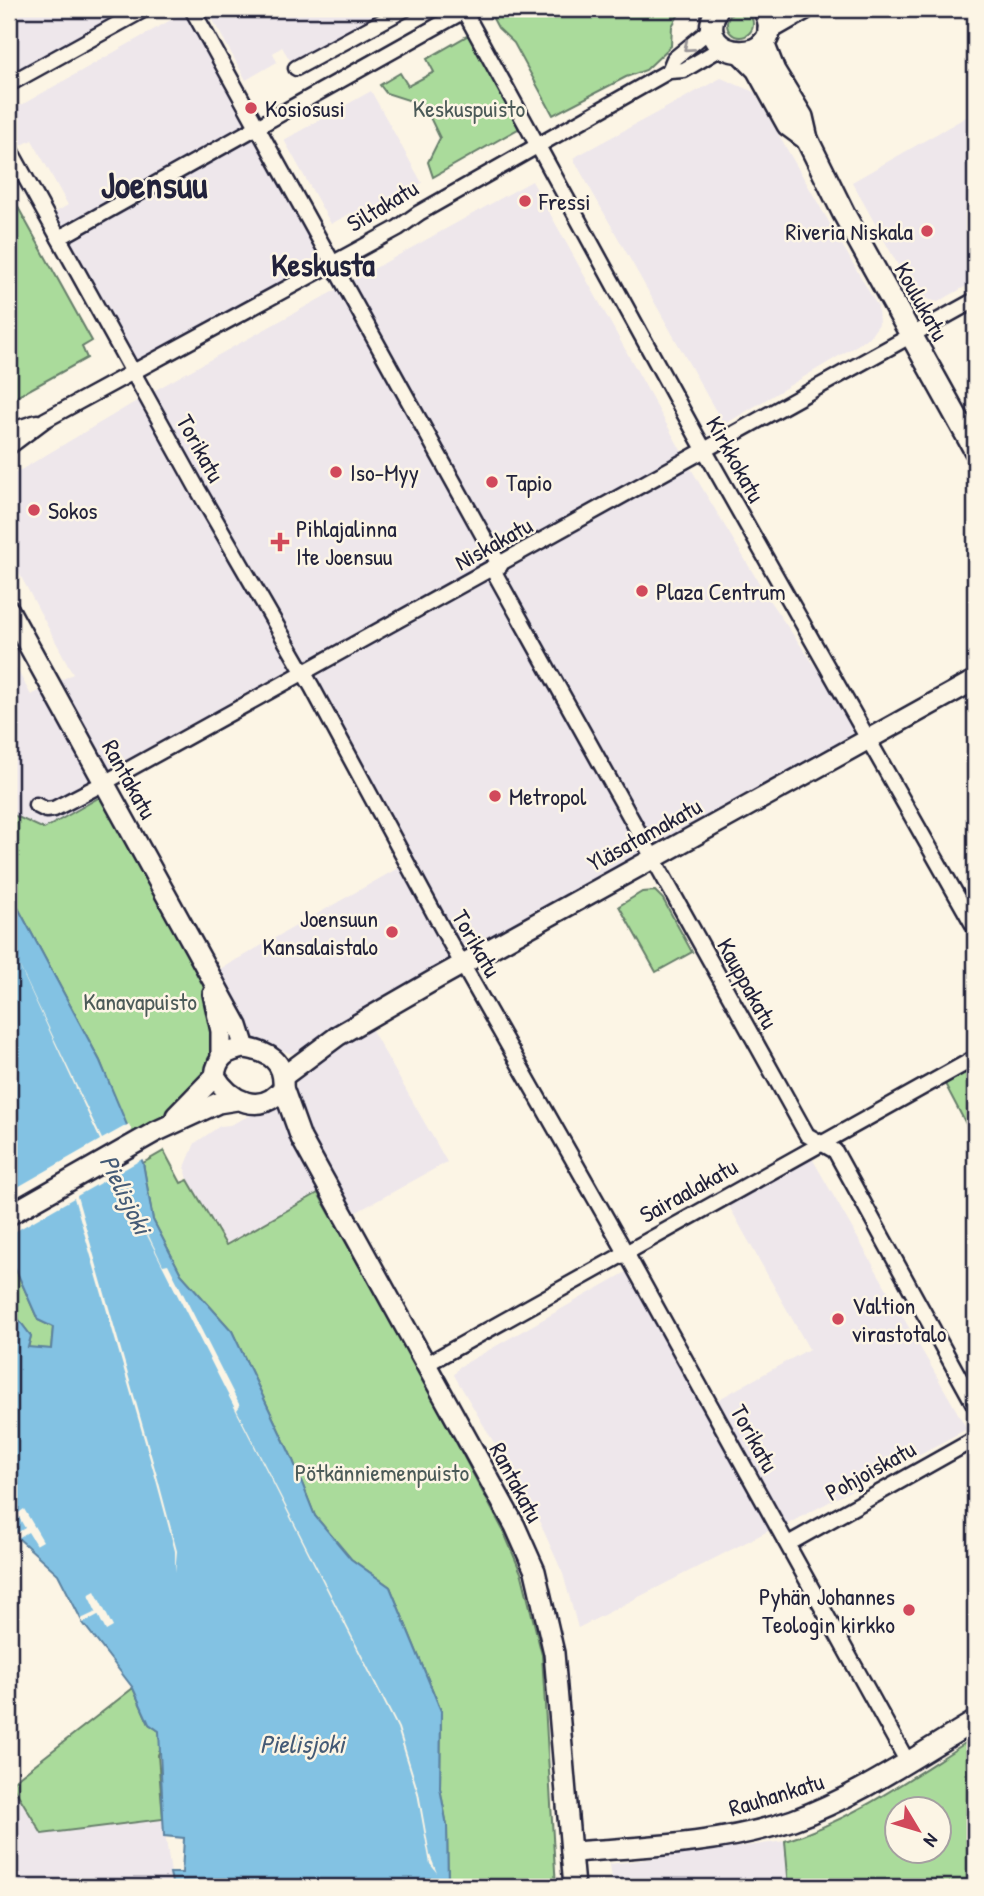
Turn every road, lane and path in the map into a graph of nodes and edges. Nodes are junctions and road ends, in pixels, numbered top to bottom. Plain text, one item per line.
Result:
1 (145, 9) edge
2 (192, 9) edge
3 (405, 9) edge
4 (804, 9) edge
5 (464, 10) edge
6 (715, 18) edge
7 (766, 27) edge
8 (732, 50) junction
9 (296, 68) dead end
10 (669, 71) junction
11 (9, 84) edge
12 (255, 126) junction
13 (807, 139) junction
14 (539, 145) junction
15 (9, 148) edge
16 (60, 239) junction
17 (332, 264) junction
18 (975, 300) edge
19 (911, 336) junction
20 (133, 373) junction
21 (45, 419) junction
22 (9, 431) edge
23 (9, 447) edge
24 (705, 450) junction
25 (975, 450) edge
26 (496, 568) junction
27 (9, 610) edge
28 (303, 672) junction
29 (975, 680) edge
30 (869, 738) junction
31 (104, 783) junction
32 (36, 805) dead end
33 (652, 857) junction
34 (975, 928) edge
35 (463, 964) junction
36 (208, 972) junction
37 (339, 1035) junction
38 (245, 1048) junction
39 (221, 1056) junction
40 (271, 1056) junction
41 (975, 1058) edge
42 (215, 1076) junction
43 (283, 1082) junction
44 (246, 1101) junction
45 (157, 1131) junction
46 (301, 1138) junction
47 (822, 1143) junction
48 (9, 1215) edge
49 (625, 1251) junction
50 (425, 1366) junction
51 (975, 1406) edge
52 (975, 1439) edge
53 (788, 1544) junction
54 (975, 1721) edge
55 (907, 1761) junction
56 (571, 1852) junction
57 (574, 1887) edge

1 - 11 street
2 - 12 street, Kauppakatu
3 - 9 street
4 - 7 main road
5 - 12 street
5 - 14 street, Kirkkokatu
6 - 8 main road, Koulukatu
6 -> 10 street, Siltakatu
7 - 8 main road
7 - 13 main road, Koulukatu
8 - 10 street, Siltakatu
8 - 13 main road, Koulukatu
10 - 14 street, Siltakatu
12 - 16 street
12 - 17 street, Kauppakatu
13 - 19 main road, Koulukatu
14 - 17 street, Siltakatu
14 - 24 street, Kirkkokatu
15 - 16 street, Torikatu
16 - 20 street, Torikatu
17 - 20 street, Siltakatu
17 - 26 street, Kauppakatu
18 - 19 street, Niskakatu
19 - 24 street, Niskakatu
19 - 25 main road, Koulukatu
20 - 21 street, Siltakatu
20 - 28 street, Torikatu
21 - 22 street, Siltakatu
21 - 23 street, Siltakatu
24 - 26 street, Niskakatu
24 - 30 street, Kirkkokatu
26 - 28 street, Niskakatu
26 - 33 street, Kauppakatu
27 - 31 main road, Rantakatu
28 - 31 street, Niskakatu
28 - 35 street, Torikatu
29 - 30 main road, Yläsatamakatu
30 - 33 main road, Yläsatamakatu
30 - 34 street, Kirkkokatu
31 - 32 street, Niskakatu
31 - 36 main road, Rantakatu
33 - 35 main road, Yläsatamakatu
33 - 47 street, Kauppakatu
35 - 37 main road, Yläsatamakatu
35 - 49 street, Torikatu
36 - 38 main road, Rantakatu
36 - 39 main road, Rantakatu
37 - 40 main road, Yläsatamakatu
37 - 43 main road, Yläsatamakatu
38 - 39 main road
38 - 40 main road
39 - 42 main road
40 - 43 main road
41 - 47 street, Sairaalakatu
42 - 44 main road
42 - 45 main road
43 - 44 main road
43 - 46 main road, Rantakatu
44 - 45 main road
44 - 46 main road, Rantakatu
45 - 48 main road
46 - 50 main road, Rantakatu
47 - 49 street, Sairaalakatu
47 - 51 street, Kauppakatu
49 - 50 street, Sairaalakatu
49 - 53 street, Torikatu
50 - 56 main road, Rantakatu
52 - 53 street, Pohjoiskatu
53 - 55 street, Torikatu
54 - 55 main road, Rauhankatu
55 - 56 main road, Rauhankatu
56 - 57 main road, Rantakatu

